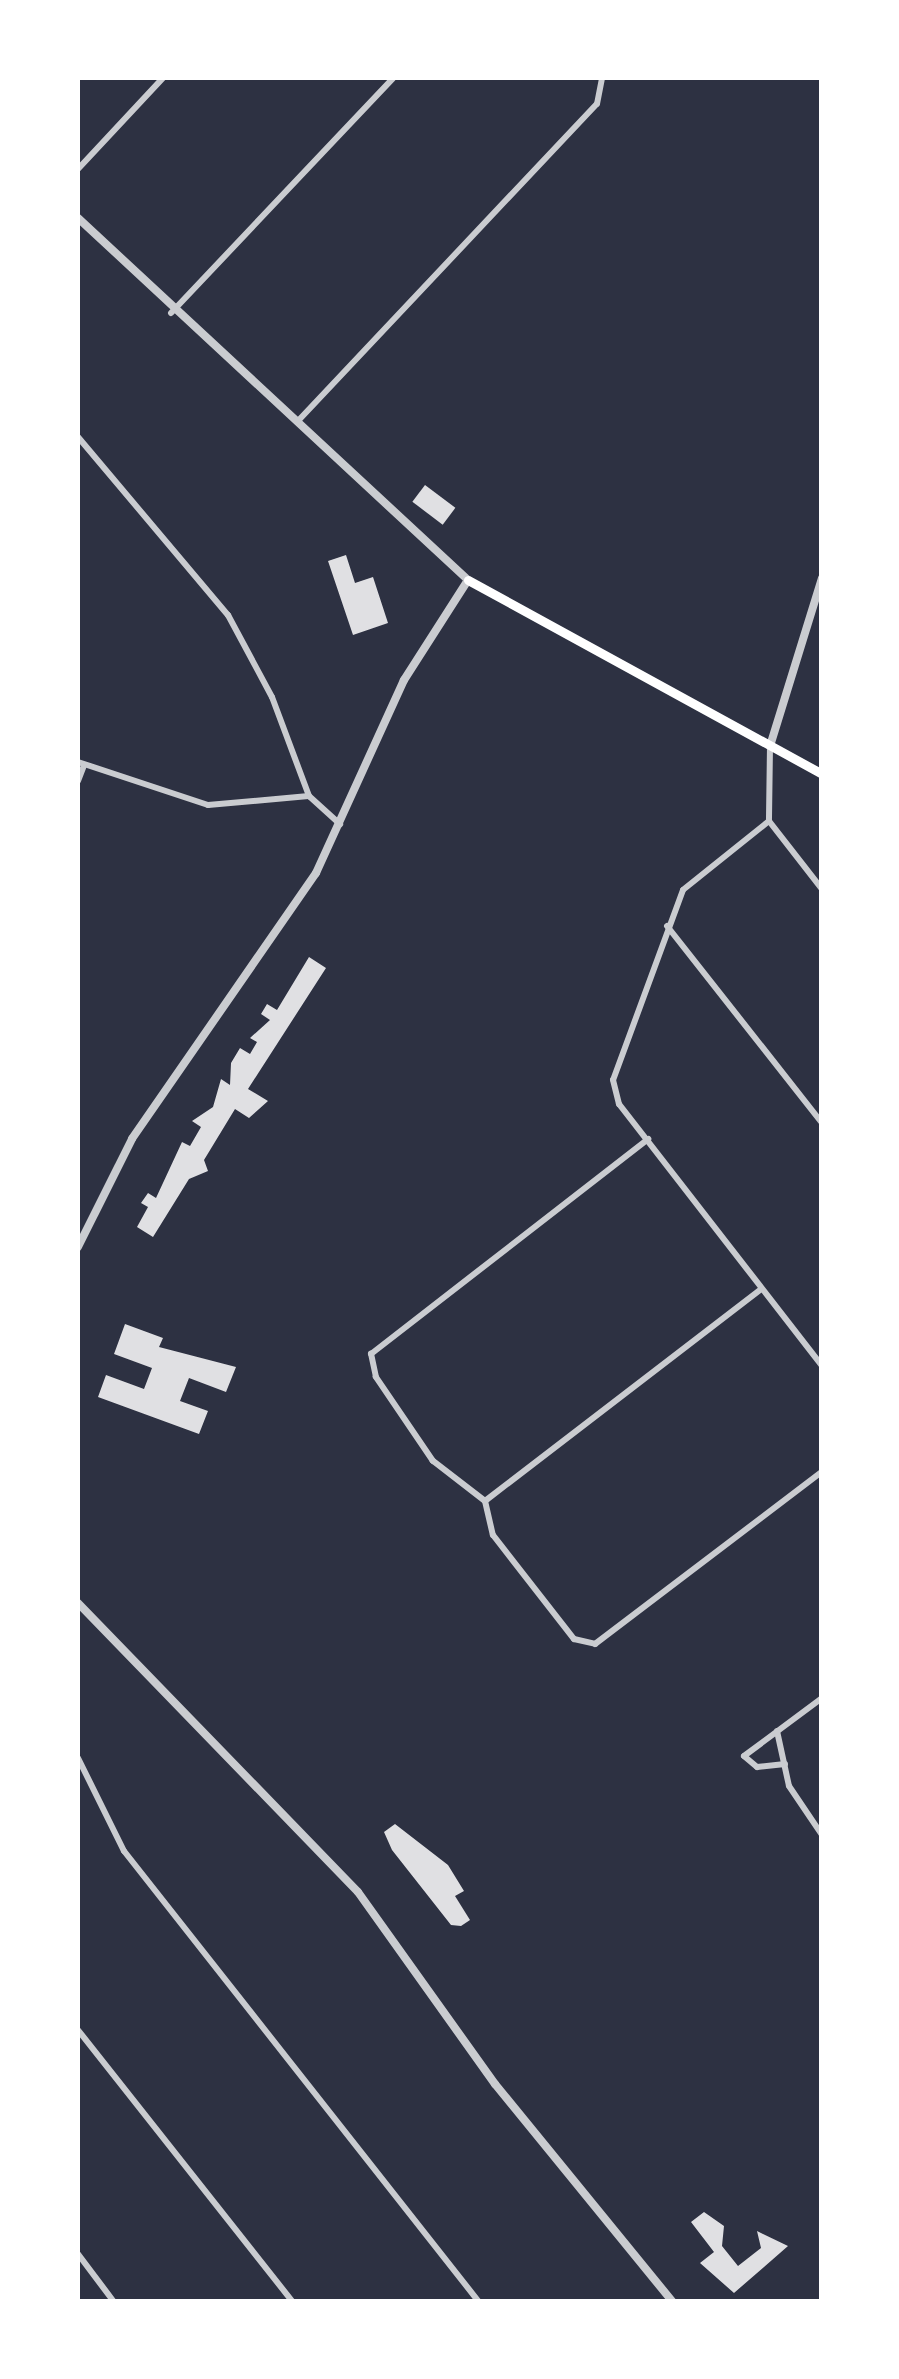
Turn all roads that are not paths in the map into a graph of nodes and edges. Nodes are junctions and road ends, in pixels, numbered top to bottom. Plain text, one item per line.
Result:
1 (163, 78) edge
2 (393, 78) edge
3 (602, 78) edge
4 (78, 168) edge
5 (78, 218) edge
6 (171, 313) junction
7 (296, 422) junction
8 (78, 437) edge
9 (822, 578) edge
10 (468, 580) junction
11 (770, 746) junction
12 (81, 764) edge
13 (822, 774) edge
14 (78, 780) edge
15 (309, 796) junction
16 (769, 821) junction
17 (341, 825) junction
18 (822, 889) edge
19 (666, 926) junction
20 (822, 1123) edge
21 (648, 1138) junction
22 (78, 1247) edge
23 (761, 1289) junction
24 (822, 1366) edge
25 (822, 1472) edge
26 (485, 1501) junction
27 (78, 1604) edge
28 (822, 1698) edge
29 (777, 1731) junction
30 (78, 1758) edge
31 (785, 1764) junction
32 (822, 1836) edge
33 (78, 2030) edge
34 (78, 2254) edge
35 (114, 2302) edge
36 (293, 2302) edge
37 (478, 2302) edge
38 (673, 2302) edge

1 - 4 street
2 - 6 street
3 - 7 street
5 - 6 street
6 - 7 street
7 - 10 street
8 - 15 street
9 - 11 street
10 - 11 main road
10 - 17 street
11 - 13 main road
11 - 16 street
12 - 14 street
12 - 15 street
15 - 17 street
16 - 18 street
16 - 19 street
17 - 22 street
19 - 20 street
19 - 21 street
21 - 23 street
21 - 26 street
23 - 24 street
23 - 26 street
25 - 26 street
27 - 38 street
28 - 29 street
29 - 31 street
29 - 31 street
30 - 37 street
31 - 32 street
33 - 36 street
34 - 35 street

